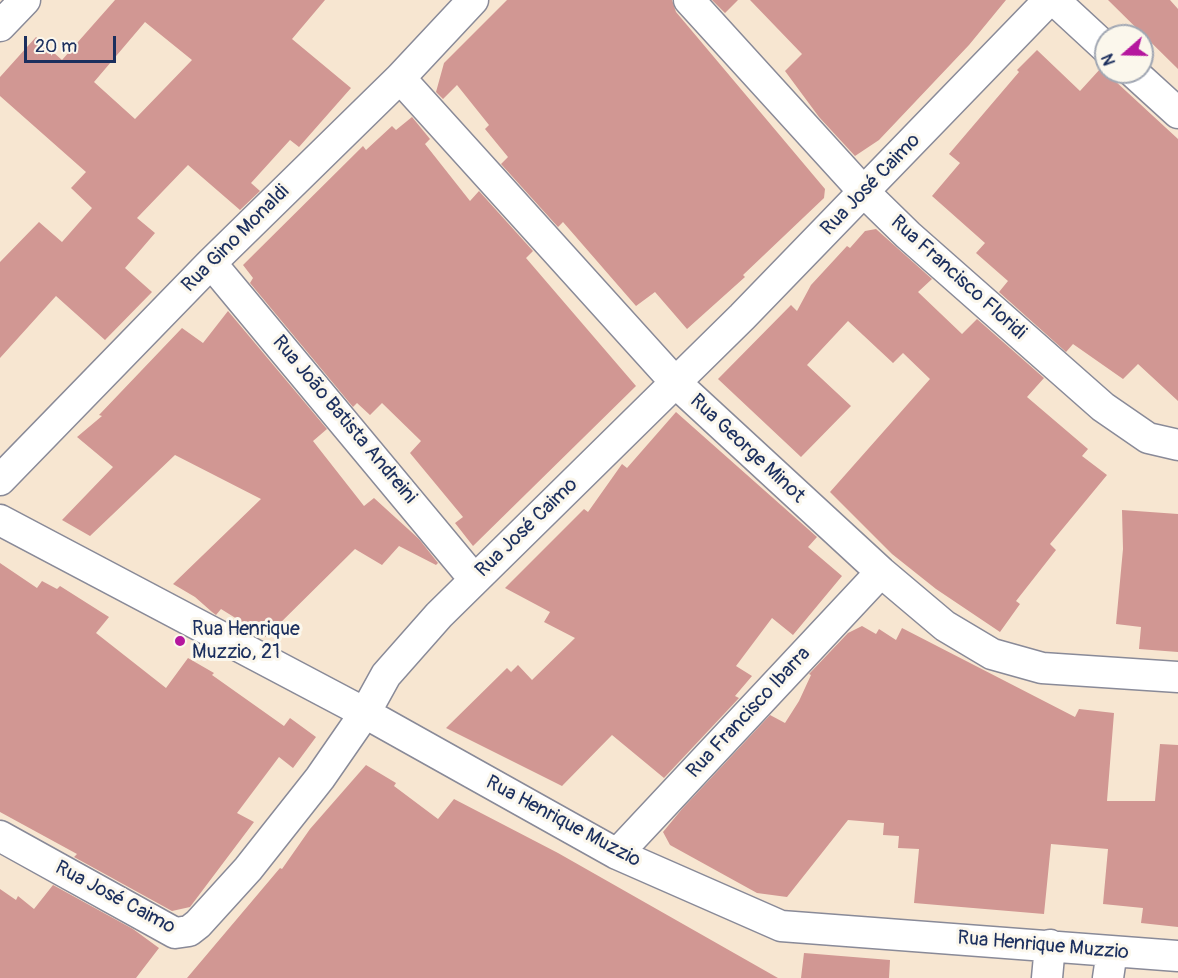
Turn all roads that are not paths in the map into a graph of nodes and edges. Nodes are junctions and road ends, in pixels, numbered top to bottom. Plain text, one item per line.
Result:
1 (25, 0) edge
2 (473, 0) edge
3 (689, 0) edge
4 (1049, 0) edge
5 (1054, 0) edge
6 (0, 26) edge
7 (1094, 37) edge
8 (400, 78) junction
9 (1146, 84) edge
10 (1178, 113) edge
11 (863, 191) junction
12 (212, 262) junction
13 (676, 383) junction
14 (1178, 445) edge
15 (0, 480) edge
16 (0, 520) edge
17 (881, 572) junction
18 (474, 579) junction
19 (1178, 677) edge
20 (365, 713) junction
21 (0, 836) edge
22 (617, 854) junction
23 (1050, 945) junction
24 (1178, 956) edge
25 (1110, 964) edge
26 (1047, 978) edge

1 - 6 street
2 - 8 street, Rua Gino Monaldi
3 - 11 street, Rua Francisco Floridi
4 - 11 street, Rua José Caimo
5 - 7 street
8 - 12 street, Rua Gino Monaldi
8 - 13 street, Rua George Minot
9 - 10 street
11 - 13 street, Rua José Caimo
11 - 14 street, Rua Francisco Floridi
12 - 15 street, Rua Gino Monaldi
12 - 18 street, Rua João Batista Andreini
13 - 17 street, Rua George Minot
13 - 18 street, Rua José Caimo
16 - 20 street, Rua Henrique Muzzio
17 - 19 street, Rua George Minot
17 - 22 street, Rua Francisco Ibarra
18 - 20 street, Rua José Caimo
20 - 21 street, Rua José Caimo
20 - 22 street, Rua Henrique Muzzio
22 - 23 street, Rua Henrique Muzzio
23 - 25 street, Rua Henrique Muzzio
23 - 26 street
24 - 25 street, Rua Henrique Muzzio

